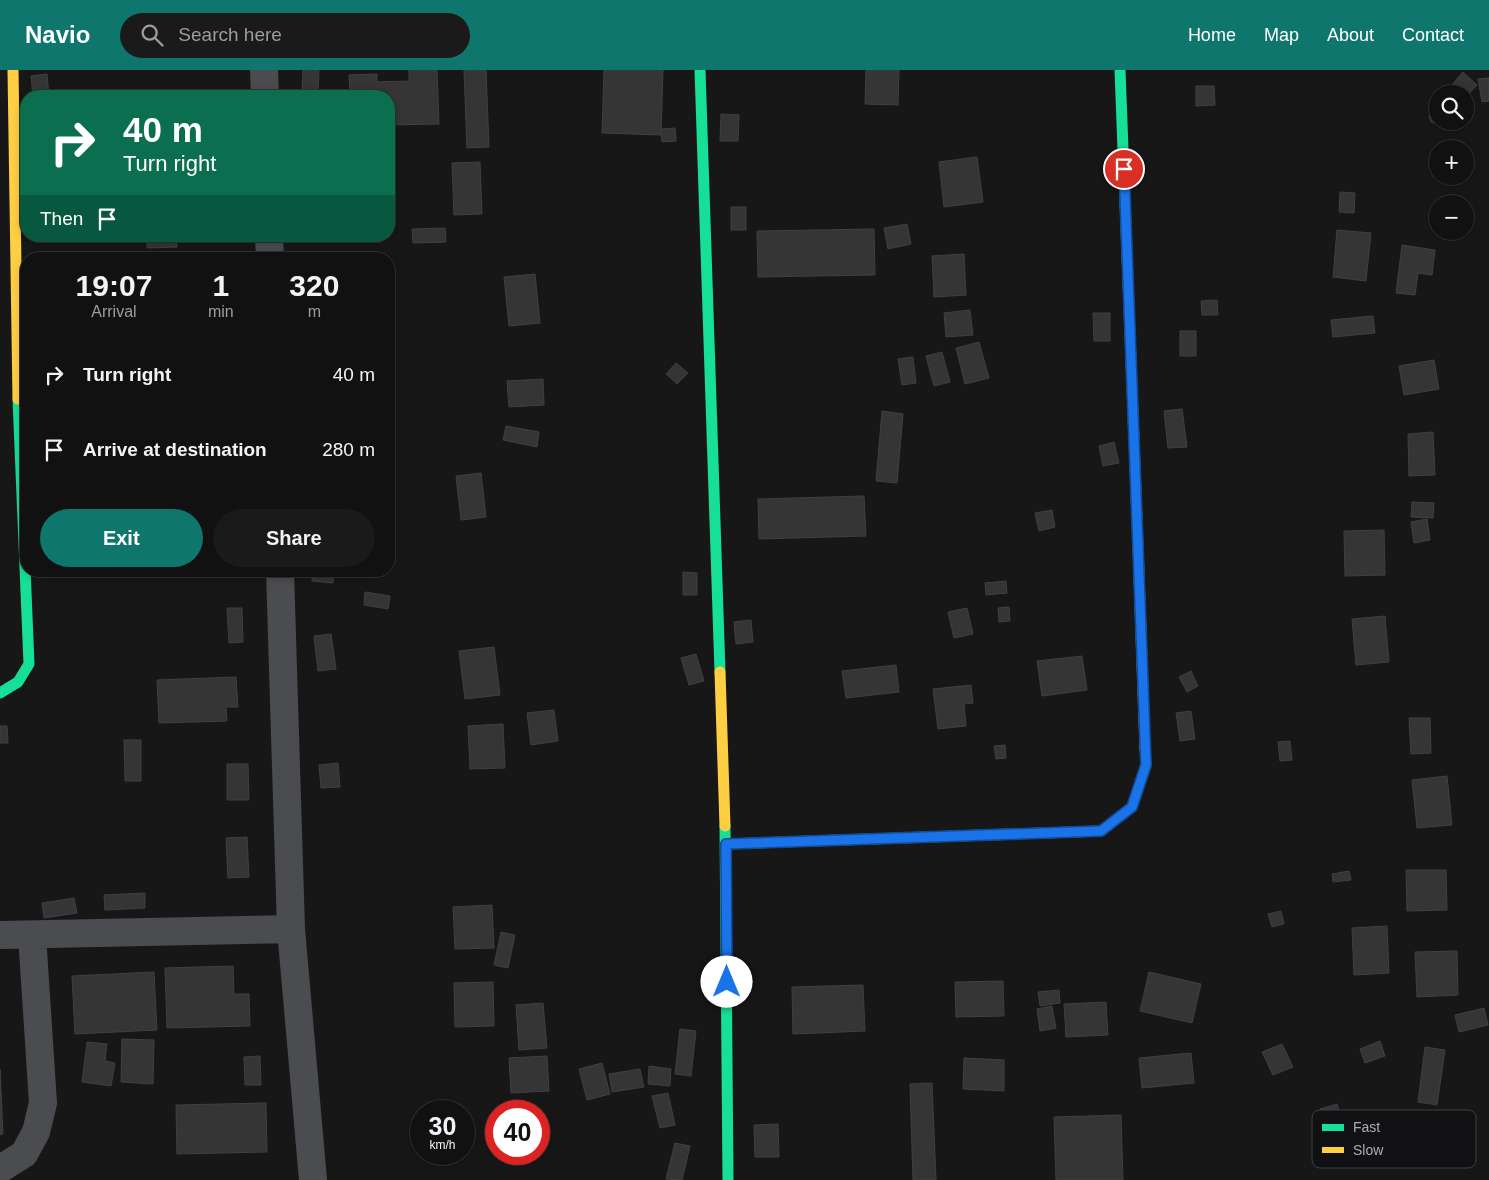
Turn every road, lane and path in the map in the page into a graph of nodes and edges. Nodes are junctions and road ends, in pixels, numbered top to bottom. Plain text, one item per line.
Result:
1 (13, 70) edge
2 (264, 70) edge
3 (700, 70) edge
4 (1120, 70) edge
5 (265, 90) edge
6 (20, 443) edge
7 (25, 577) edge
8 (280, 577) edge
9 (0, 693) edge
10 (726, 844) junction
11 (291, 929) junction
12 (32, 934) junction
13 (0, 935) edge
14 (0, 1170) edge
15 (312, 1180) edge
16 (728, 1180) edge

1 - 6 street
2 - 5 street
3 - 10 street
4 - 10 street
7 - 9 street
8 - 11 street
10 - 16 street
11 - 12 street
11 - 15 street
12 - 13 street
12 - 14 street

